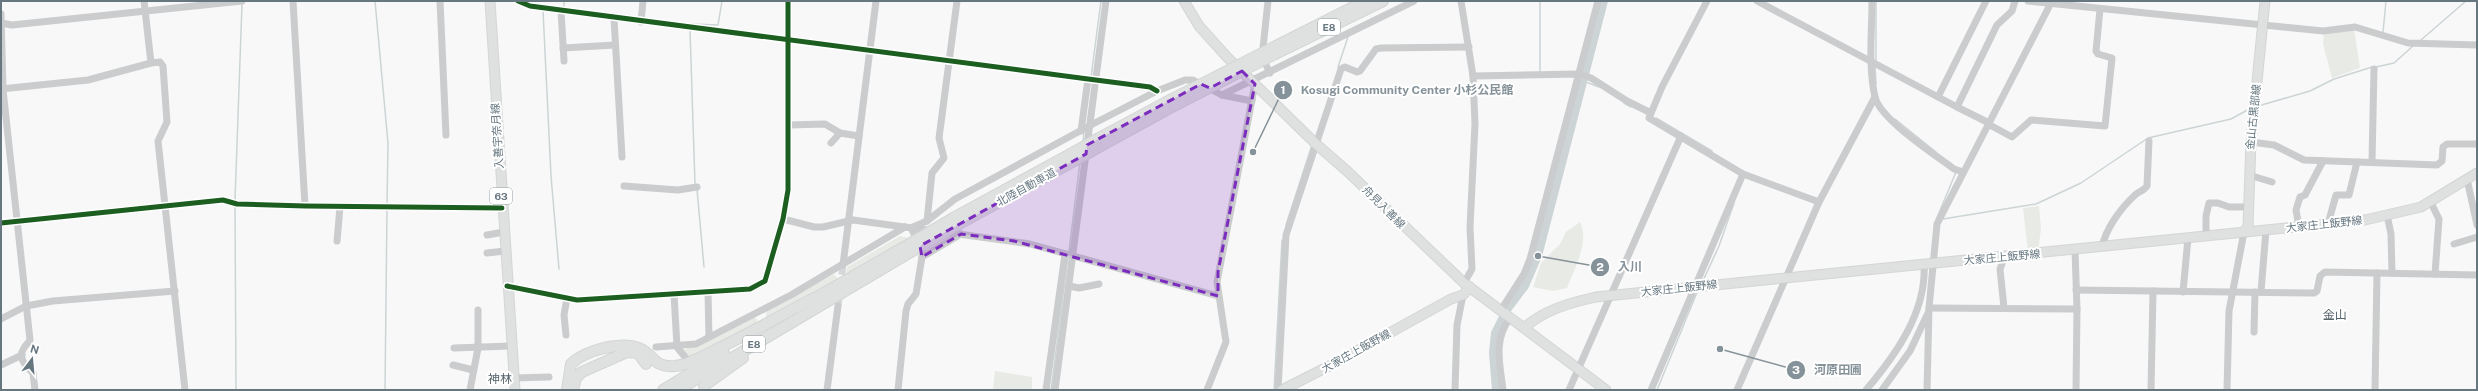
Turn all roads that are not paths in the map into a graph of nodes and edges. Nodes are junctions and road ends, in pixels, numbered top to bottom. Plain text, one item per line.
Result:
1 (144, 1) edge
2 (242, 1) edge
3 (293, 1) edge
4 (440, 1) edge
5 (490, 1) edge
6 (518, 1) edge
7 (643, 1) edge
8 (788, 1) edge
9 (876, 1) edge
10 (957, 1) edge
11 (1106, 1) edge
12 (1184, 1) edge
13 (1268, 1) edge
14 (1365, 1) edge
15 (1383, 1) edge
16 (1414, 1) edge
17 (1461, 1) edge
18 (1598, 1) edge
19 (1707, 1) edge
20 (1757, 1) edge
21 (1872, 1) edge
22 (1986, 1) edge
23 (2015, 1) edge
24 (2028, 1) edge
25 (2266, 1) edge
26 (2052, 2) edge
27 (2100, 9) junction
28 (145, 10) junction
29 (561, 11) junction
30 (1, 14) edge
31 (614, 18) junction
32 (641, 22) junction
33 (1, 23) edge
34 (2263, 25) junction
35 (789, 40) junction
36 (615, 45) junction
37 (2477, 45) edge
38 (1469, 47) junction
39 (563, 48) junction
40 (870, 50) junction
41 (1274, 51) junction
42 (949, 60) junction
43 (564, 61) dead end
44 (1872, 62) junction
45 (151, 63) junction
46 (2374, 69) dead end
47 (1270, 73) junction
48 (1579, 74) junction
49 (1473, 76) junction
50 (1088, 79) junction
51 (1096, 80) junction
52 (1254, 82) junction
53 (2, 90) edge
54 (1157, 91) junction
55 (1222, 95) junction
56 (1875, 97) junction
57 (1938, 97) junction
58 (1252, 101) junction
59 (1957, 107) junction
60 (1651, 113) junction
61 (1988, 124) junction
62 (788, 126) junction
63 (1089, 126) junction
64 (1080, 131) junction
65 (840, 133) junction
66 (446, 135) dead end
67 (859, 136) junction
68 (1681, 136) junction
69 (2149, 141) dead end
70 (2250, 142) junction
71 (832, 143) dead end
72 (1316, 144) junction
73 (2477, 144) edge
74 (622, 157) dead end
75 (2322, 161) junction
76 (2357, 162) junction
77 (2372, 162) junction
78 (1963, 172) junction
79 (2477, 173) edge
80 (1743, 174) junction
81 (2249, 175) junction
82 (2467, 179) junction
83 (2272, 182) dead end
84 (624, 186) dead end
85 (697, 187) dead end
86 (1819, 202) junction
87 (2430, 202) junction
88 (166, 206) junction
89 (305, 206) junction
90 (340, 207) junction
91 (2248, 207) junction
92 (502, 208) junction
93 (2387, 215) junction
94 (783, 219) junction
95 (848, 220) junction
96 (17, 221) junction
97 (927, 221) junction
98 (1, 223) edge
99 (2328, 224) junction
100 (958, 225) junction
101 (2477, 225) edge
102 (2299, 227) junction
103 (908, 228) junction
104 (2266, 230) junction
105 (504, 232) junction
106 (2244, 232) junction
107 (487, 234) dead end
108 (2206, 236) junction
109 (2477, 237) edge
110 (2188, 238) junction
111 (337, 241) dead end
112 (2454, 244) dead end
113 (912, 246) junction
114 (2102, 247) junction
115 (505, 250) junction
116 (2075, 250) junction
117 (487, 253) dead end
118 (1069, 255) junction
119 (2005, 256) junction
120 (922, 257) junction
121 (1927, 264) junction
122 (843, 265) junction
123 (2377, 273) junction
124 (2392, 273) junction
125 (2435, 274) junction
126 (2477, 275) edge
127 (1787, 278) junction
128 (1099, 284) dead end
129 (1467, 285) junction
130 (507, 286) junction
131 (1069, 286) junction
132 (1699, 286) junction
133 (2076, 290) junction
134 (175, 291) junction
135 (2153, 291) junction
136 (708, 292) junction
137 (2183, 292) junction
138 (2232, 292) junction
139 (2258, 292) junction
140 (674, 294) junction
141 (1463, 295) junction
142 (1611, 295) junction
143 (1218, 296) junction
144 (566, 298) junction
145 (814, 298) junction
146 (834, 302) junction
147 (26, 306) junction
148 (2004, 308) junction
149 (2077, 309) junction
150 (478, 310) dead end
151 (1501, 310) junction
152 (1929, 310) junction
153 (1510, 318) junction
154 (1, 319) edge
155 (1524, 328) junction
156 (2254, 332) dead end
157 (566, 335) dead end
158 (709, 337) junction
159 (511, 346) junction
160 (656, 347) dead end
161 (677, 347) junction
162 (454, 348) dead end
163 (478, 348) junction
164 (22, 355) junction
165 (685, 357) dead end
166 (642, 362) dead end
167 (1, 365) edge
168 (453, 365) dead end
169 (473, 370) junction
170 (1578, 370) junction
171 (549, 377) dead end
172 (514, 378) junction
173 (704, 386) dead end
174 (35, 390) edge
175 (185, 390) edge
176 (470, 390) edge
177 (515, 390) edge
178 (567, 390) edge
179 (573, 390) edge
180 (663, 390) edge
181 (678, 390) edge
182 (826, 390) edge
183 (898, 390) edge
184 (1046, 390) edge
185 (1055, 390) edge
186 (1207, 390) edge
187 (1278, 390) edge
188 (1282, 390) edge
189 (1455, 390) edge
190 (1503, 390) edge
191 (1569, 390) edge
192 (1606, 390) edge
193 (1651, 390) edge
194 (1738, 390) edge
195 (1866, 390) edge
196 (1882, 390) edge
197 (1927, 390) edge
198 (2076, 390) edge
199 (2151, 390) edge
200 (2227, 390) edge
201 (2375, 390) edge

1 - 28 street
2 - 28 street
3 - 89 street
4 - 66 street
5 - 92 main road, 入善宇奈月線 / 63
6 - 29 street
7 - 32 street
8 - 35 street
9 - 40 street
10 - 42 street
11 - 51 street
12 - 52 main road, 舟見入善線
13 - 47 street
14 - 41 highway, 北陸自動車道 / E8
15 - 41 highway, 北陸自動車道 / E8
16 - 47 street
17 - 38 street
18 - 48 street
19 - 60 street
20 - 44 street
21 - 44 street
22 - 57 street
23 - 59 street
24 - 26 street
25 - 34 main road, 金山古黒部線
26 - 27 street
26 - 61 street
27 - 34 street
27 - 61 street
28 - 33 street
28 - 45 street
29 - 31 street
29 - 39 street
30 - 33 street
31 - 32 street
31 - 36 street
32 - 35 street
33 - 53 street
34 - 37 street
34 - 70 main road, 金山古黒部線
35 - 40 street
35 - 62 street
36 - 39 street
36 - 74 street
38 - 49 street
38 - 72 street
39 - 43 street
40 - 42 street
40 - 67 street
41 - 100 highway, 北陸自動車道 / E8, bridge
42 - 50 street
42 - 97 street
44 - 56 street
44 - 57 street
45 - 53 street
45 - 88 street
46 - 77 street
47 - 52 street
48 - 49 street
48 - 60 street
48 - 151 street
49 - 129 street
50 - 51 street
50 - 64 street
51 - 54 street
51 - 63 street
52 - 55 street
52 - 58 street
52 - 72 main road, 舟見入善線
53 - 96 street
54 - 55 street
54 - 63 street
55 - 58 street
56 - 78 street
56 - 86 street
57 - 59 street
58 - 143 street
59 - 61 street
60 - 68 street
61 - 78 street
62 - 65 street
62 - 94 street
63 - 64 street
63 - 118 street
64 - 97 street
65 - 67 street
65 - 71 street
67 - 95 street
68 - 80 street
68 - 142 street
69 - 114 street
70 - 75 street
70 - 81 main road, 金山古黒部線
72 - 129 main road, 舟見入善線
72 - 187 street
73 - 77 street
75 - 76 street
75 - 102 street
76 - 77 street
76 - 99 street
78 - 121 street
79 - 82 main road, 大家庄上飯野線
80 - 86 street
80 - 132 street
81 - 83 street
81 - 91 main road, 金山古黒部線
82 - 87 main road, 大家庄上飯野線
82 - 101 street
84 - 85 street
86 - 127 street
87 - 93 main road, 大家庄上飯野線
87 - 125 street
88 - 89 street
88 - 96 street
88 - 134 street
89 - 90 street
90 - 92 street
90 - 111 street
91 - 106 main road, 金山古黒部線
91 - 108 street
92 - 105 main road, 入善宇奈月線 / 63
93 - 99 main road, 大家庄上飯野線
93 - 124 street
94 - 95 street
94 - 136 street
95 - 103 street
95 - 122 street
96 - 98 street
96 - 147 street
97 - 103 street
99 - 102 main road, 大家庄上飯野線
100 - 103 street
100 - 113 highway, 北陸自動車道 / E8, bridge
100 - 118 street
100 - 120 street
102 - 104 main road, 大家庄上飯野線
103 - 120 street
103 - 122 street
104 - 106 main road, 大家庄上飯野線
104 - 139 street
105 - 107 street
105 - 115 main road, 入善宇奈月線 / 63
106 - 108 main road, 大家庄上飯野線
106 - 138 street
108 - 110 main road, 大家庄上飯野線
109 - 112 street
110 - 114 main road, 大家庄上飯野線
110 - 137 street
113 - 145 highway, 北陸自動車道 / E8
113 - 146 highway, 北陸自動車道 / E8
114 - 116 main road, 大家庄上飯野線
115 - 117 street
115 - 130 main road, 入善宇奈月線 / 63
116 - 119 main road, 大家庄上飯野線
116 - 133 street
118 - 131 street
118 - 143 street
118 - 184 street
119 - 121 main road, 大家庄上飯野線
119 - 148 street
120 - 183 street
121 - 127 main road, 大家庄上飯野線
121 - 152 street
121 - 195 street
122 - 158 street
123 - 124 street
123 - 139 street
123 - 201 street
124 - 125 street
125 - 126 street
127 - 132 main road, 大家庄上飯野線
127 - 194 street
128 - 131 street
129 - 141 main road, 大家庄上飯野線
129 - 151 main road, 舟見入善線
130 - 144 street
130 - 159 main road, 入善宇奈月線 / 63
131 - 185 street
132 - 142 main road, 大家庄上飯野線
132 - 193 street
133 - 135 street
133 - 149 street
134 - 147 street
134 - 175 street
135 - 137 street
135 - 199 street
136 - 140 street
136 - 158 street
137 - 138 street
138 - 139 street
138 - 200 street
139 - 156 street
140 - 144 street
140 - 161 street
141 - 188 main road, 大家庄上飯野線
141 - 189 street
142 - 155 main road, 大家庄上飯野線
142 - 170 street
143 - 186 street
144 - 157 street
145 - 178 highway
145 - 180 highway, 北陸自動車道 / E8
146 - 173 highway
146 - 181 highway, 北陸自動車道 / E8
146 - 182 street
147 - 154 street
147 - 164 street
148 - 149 street
148 - 152 street
149 - 198 street
150 - 163 street
151 - 153 main road, 舟見入善線
152 - 196 street
152 - 197 street
153 - 155 main road, 舟見入善線
153 - 190 street
155 - 170 main road, 舟見入善線
158 - 161 street
159 - 163 street
159 - 172 main road, 入善宇奈月線 / 63
160 - 161 street
161 - 165 street
162 - 163 street
163 - 169 street
164 - 167 street
164 - 174 street
166 - 179 highway
168 - 169 street
169 - 176 street
170 - 191 street
170 - 192 main road, 舟見入善線
171 - 172 street
172 - 177 main road, 入善宇奈月線 / 63

